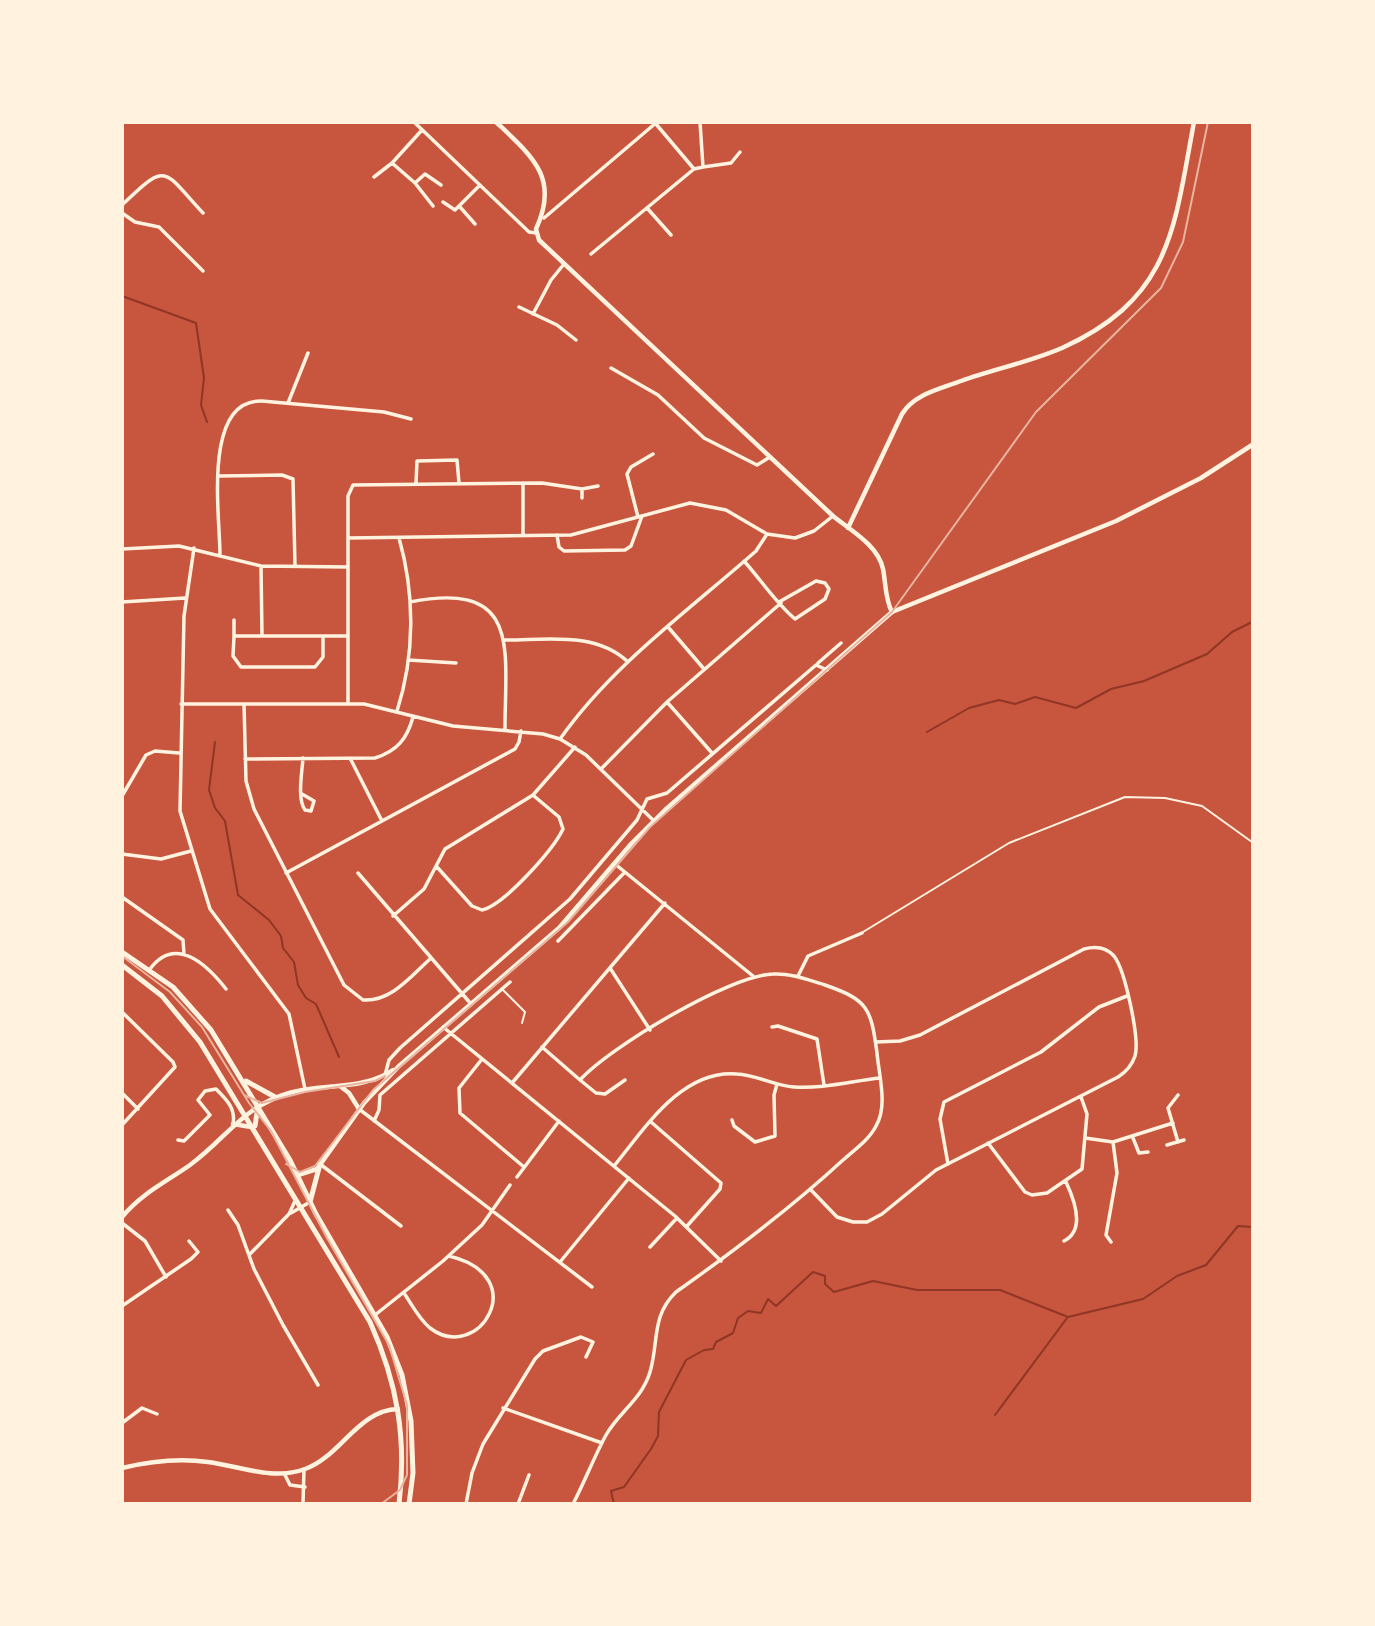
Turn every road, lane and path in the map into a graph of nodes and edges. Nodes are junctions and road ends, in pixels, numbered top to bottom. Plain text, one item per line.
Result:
1 (414, 122) edge
2 (496, 122) edge
3 (700, 122) edge
4 (1194, 122) edge
5 (656, 123) edge
6 (422, 130) junction
7 (740, 152) dead end
8 (392, 163) junction
9 (703, 167) junction
10 (694, 169) junction
11 (374, 177) dead end
12 (415, 183) junction
13 (441, 185) dead end
14 (480, 185) junction
15 (443, 202) dead end
16 (122, 205) edge
17 (433, 206) dead end
18 (460, 206) junction
19 (647, 208) junction
20 (122, 213) edge
21 (203, 213) dead end
22 (544, 218) junction
23 (475, 224) dead end
24 (536, 233) junction
25 (671, 235) dead end
26 (591, 254) dead end
27 (564, 264) junction
28 (204, 271) dead end
29 (519, 307) dead end
30 (533, 314) junction
31 (576, 340) dead end
32 (308, 353) dead end
33 (611, 368) dead end
34 (288, 403) junction
35 (411, 419) dead end
36 (1252, 445) edge
37 (653, 454) dead end
38 (770, 457) junction
39 (219, 476) junction
40 (459, 483) junction
41 (523, 483) junction
42 (416, 484) junction
43 (598, 486) dead end
44 (582, 489) junction
45 (582, 498) dead end
46 (833, 516) junction
47 (640, 517) junction
48 (848, 528) junction
49 (767, 534) junction
50 (523, 536) junction
51 (557, 536) junction
52 (348, 538) junction
53 (399, 538) junction
54 (194, 548) junction
55 (122, 549) edge
56 (220, 555) junction
57 (744, 561) junction
58 (261, 565) junction
59 (295, 566) junction
60 (348, 567) junction
61 (185, 598) junction
62 (122, 602) edge
63 (410, 602) junction
64 (780, 603) junction
65 (892, 612) junction
66 (234, 620) dead end
67 (668, 627) junction
68 (234, 636) junction
69 (262, 636) junction
70 (323, 636) junction
71 (348, 636) junction
72 (505, 640) junction
73 (841, 643) dead end
74 (408, 660) junction
75 (628, 662) junction
76 (456, 663) dead end
77 (816, 664) junction
78 (704, 669) junction
79 (827, 670) junction
80 (667, 702) junction
81 (244, 703) junction
82 (348, 703) junction
83 (181, 704) junction
84 (397, 712) junction
85 (414, 718) junction
86 (505, 730) junction
87 (521, 731) junction
88 (560, 739) junction
89 (575, 747) junction
90 (179, 753) junction
91 (712, 753) junction
92 (303, 758) junction
93 (350, 758) junction
94 (245, 759) junction
95 (601, 769) junction
96 (302, 794) junction
97 (533, 795) junction
98 (122, 796) edge
99 (642, 810) junction
100 (382, 821) junction
101 (654, 821) junction
102 (1252, 842) edge
103 (191, 851) junction
104 (122, 854) edge
105 (615, 863) junction
106 (437, 867) junction
107 (625, 872) junction
108 (286, 873) junction
109 (358, 873) dead end
110 (122, 897) edge
111 (665, 904) junction
112 (393, 916) junction
113 (862, 933) joint
114 (558, 941) dead end
115 (122, 952) edge
116 (184, 955) junction
117 (430, 959) junction
118 (122, 965) edge
119 (610, 968) junction
120 (150, 969) junction
121 (753, 976) junction
122 (798, 976) junction
123 (510, 982) dead end
124 (226, 989) dead end
125 (502, 989) junction
126 (462, 995) junction
127 (1128, 996) junction
128 (471, 1004) junction
129 (122, 1012) edge
130 (522, 1023) dead end
131 (443, 1027) junction
132 (772, 1027) dead end
133 (650, 1030) junction
134 (450, 1032) junction
135 (875, 1042) junction
136 (542, 1047) junction
137 (482, 1059) junction
138 (399, 1066) junction
139 (385, 1075) junction
140 (241, 1076) junction
141 (880, 1078) junction
142 (580, 1080) junction
143 (625, 1080) dead end
144 (209, 1082) dead end
145 (512, 1083) junction
146 (777, 1084) junction
147 (824, 1085) junction
148 (339, 1086) junction
149 (216, 1089) junction
150 (305, 1089) junction
151 (122, 1093) edge
152 (1081, 1096) junction
153 (1178, 1096) dead end
154 (275, 1097) junction
155 (258, 1106) junction
156 (138, 1109) junction
157 (359, 1109) junction
158 (244, 1114) junction
159 (732, 1120) dead end
160 (374, 1121) junction
161 (559, 1121) junction
162 (651, 1122) junction
163 (1172, 1123) junction
164 (233, 1124) junction
165 (122, 1125) edge
166 (255, 1129) junction
167 (1133, 1137) junction
168 (1086, 1138) junction
169 (178, 1140) dead end
170 (1184, 1140) dead end
171 (1113, 1142) junction
172 (1178, 1142) junction
173 (989, 1143) junction
174 (1167, 1145) dead end
175 (1148, 1152) dead end
176 (320, 1164) junction
177 (948, 1164) junction
178 (614, 1166) junction
179 (278, 1167) junction
180 (524, 1167) junction
181 (298, 1175) junction
182 (517, 1177) dead end
183 (629, 1178) junction
184 (1066, 1182) junction
185 (510, 1185) dead end
186 (811, 1190) junction
187 (295, 1196) junction
188 (310, 1202) junction
189 (302, 1207) junction
190 (228, 1210) dead end
191 (490, 1210) junction
192 (289, 1214) junction
193 (122, 1217) edge
194 (677, 1218) junction
195 (122, 1223) edge
196 (401, 1226) dead end
197 (687, 1226) junction
198 (189, 1241) dead end
199 (1064, 1241) dead end
200 (1111, 1242) dead end
201 (650, 1247) dead end
202 (250, 1254) junction
203 (449, 1256) junction
204 (721, 1261) junction
205 (560, 1262) junction
206 (166, 1277) junction
207 (592, 1287) dead end
208 (404, 1293) junction
209 (122, 1306) edge
210 (375, 1315) junction
211 (586, 1357) dead end
212 (318, 1385) dead end
213 (397, 1397) junction
214 (408, 1397) junction
215 (503, 1408) junction
216 (391, 1409) junction
217 (399, 1409) junction
218 (157, 1414) dead end
219 (122, 1423) edge
220 (602, 1443) junction
221 (122, 1468) edge
222 (304, 1469) junction
223 (284, 1473) junction
224 (529, 1475) dead end
225 (306, 1487) junction
226 (303, 1503) edge
227 (399, 1503) edge
228 (409, 1503) edge
229 (466, 1503) edge
230 (519, 1503) edge
231 (573, 1503) edge

1 - 6 street
2 - 22 main road
3 - 9 street
4 - 48 main road
5 - 10 street
5 - 22 street
6 - 8 street
6 - 14 street
7 - 9 street
8 - 11 street
8 - 12 street
9 - 10 street
10 - 19 street
12 - 13 street
12 - 17 street
14 - 18 street
14 - 24 street
15 - 18 street
16 - 21 street
18 - 23 street
19 - 25 street
19 - 26 street
20 - 28 street
22 - 24 main road
24 - 27 main road
27 - 30 street
27 - 38 main road
29 - 30 street
30 - 31 street
32 - 34 street
33 - 38 street
34 - 35 street
34 - 39 street
36 - 65 main road
37 - 47 street
38 - 46 main road
39 - 56 street
39 - 59 street
40 - 41 street
40 - 42 street
40 - 42 street
41 - 44 street
41 - 50 street
42 - 52 street
43 - 44 street
44 - 45 street
46 - 48 main road
46 - 49 street
47 - 49 street
47 - 51 street
47 - 51 street
48 - 65 main road
49 - 57 street
50 - 51 street
50 - 53 street
52 - 53 street
52 - 60 street
53 - 63 street
54 - 55 street
54 - 56 street
54 - 61 street
56 - 58 street
57 - 64 street
57 - 67 street
58 - 59 street
58 - 69 street
59 - 60 street
60 - 71 street
61 - 62 street
61 - 83 street
63 - 72 street
63 - 74 street
64 - 64 street
64 - 78 street
65 - 79 main road
66 - 68 street
67 - 75 street
67 - 78 street
68 - 69 street
68 - 70 street
69 - 70 street
70 - 71 street
71 - 82 street
72 - 75 street
72 - 86 street
73 - 77 street
74 - 76 street
74 - 84 street
75 - 88 street
77 - 79 street
77 - 91 street
78 - 80 street
79 - 101 main road
80 - 91 street
80 - 95 street
81 - 82 street
81 - 83 street
81 - 94 street
82 - 84 street
83 - 90 street
84 - 85 street
85 - 86 street
85 - 93 street
86 - 87 street
87 - 88 street
87 - 100 street
88 - 89 street
89 - 95 street
89 - 97 street
90 - 98 street
90 - 103 street
91 - 99 street
92 - 93 street
92 - 94 street
92 - 96 street
93 - 100 street
94 - 108 street
95 - 99 street
96 - 96 street
97 - 106 street
97 - 106 street
99 - 101 street
99 - 126 street
100 - 108 street
101 - 105 main road
102 - 113 lane
103 - 104 street
103 - 150 street
105 - 107 street
105 - 128 main road
106 - 112 street
107 - 111 street
107 - 114 street
108 - 117 street
109 - 112 street
110 - 116 street
111 - 119 street
111 - 121 street
112 - 117 street
113 - 122 street
115 - 120 highway
116 - 120 street
116 - 124 street
117 - 126 street
118 - 158 highway
119 - 133 street
119 - 136 street
120 - 140 highway
121 - 122 street
121 - 133 street
122 - 135 street
123 - 125 street
125 - 130 lane
125 - 134 street
126 - 128 street
126 - 139 street
127 - 135 street
127 - 152 street
127 - 177 street
128 - 131 main road
129 - 156 street
131 - 134 street
131 - 138 main road
132 - 147 street
133 - 142 street
134 - 137 street
134 - 160 street
135 - 141 street
136 - 142 street
136 - 145 street
137 - 145 street
137 - 180 street
138 - 139 main road
138 - 157 main road
139 - 148 main road
140 - 154 highway
140 - 155 highway
141 - 147 street
141 - 186 street
142 - 143 street
144 - 149 street
145 - 161 street
146 - 147 street
146 - 159 street
146 - 162 street
148 - 150 main road
148 - 157 main road
149 - 164 street
149 - 169 street
150 - 154 main road
151 - 156 street
152 - 168 street
152 - 173 street
153 - 163 street
154 - 155 main road
155 - 158 main road
155 - 166 highway
155 - 181 highway
156 - 165 street
157 - 160 street
157 - 176 main road
158 - 164 main road
158 - 166 highway
160 - 191 street
161 - 178 street
161 - 180 street
162 - 178 street
162 - 197 street
163 - 167 street
163 - 172 street
164 - 166 main road
164 - 193 main road
166 - 179 highway
167 - 171 street
167 - 175 street
168 - 171 street
168 - 184 street
170 - 172 street
171 - 200 street
172 - 174 street
173 - 177 street
173 - 184 street
176 - 181 main road
176 - 188 highway
176 - 196 street
177 - 186 street
178 - 183 street
179 - 181 highway
179 - 187 highway
180 - 182 street
181 - 188 highway
183 - 194 street
183 - 205 street
184 - 199 street
185 - 191 street
186 - 204 street
187 - 189 highway
187 - 192 street
188 - 189 street
188 - 210 highway
189 - 192 street
189 - 213 highway
190 - 202 street
191 - 203 street
191 - 205 street
192 - 202 street
194 - 197 street
194 - 201 street
195 - 206 street
197 - 204 street
198 - 206 street
202 - 212 street
203 - 208 street
203 - 208 street
204 - 220 street
205 - 207 street
206 - 209 street
208 - 210 street
210 - 214 highway
211 - 215 street
213 - 216 main road
213 - 217 highway
214 - 217 highway
214 - 228 highway
215 - 220 street
215 - 229 street
216 - 217 main road
216 - 222 main road
217 - 227 highway
218 - 219 street
220 - 231 street
221 - 223 main road
222 - 223 main road
222 - 225 street
223 - 225 street
224 - 230 street
225 - 226 street

